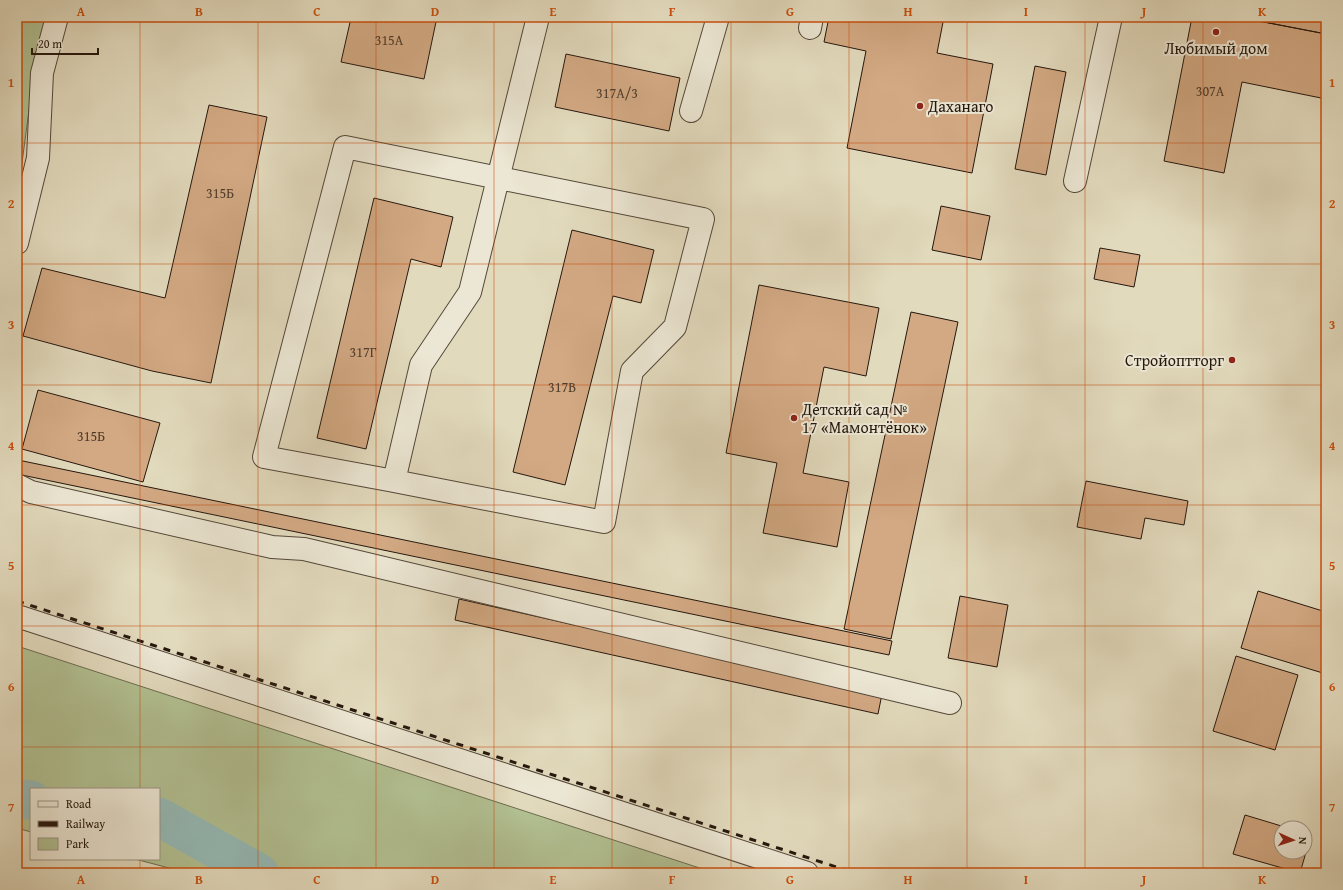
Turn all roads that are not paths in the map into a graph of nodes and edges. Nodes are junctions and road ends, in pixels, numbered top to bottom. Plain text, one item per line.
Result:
1 (57, 17) edge
2 (538, 17) edge
3 (718, 17) edge
4 (1111, 17) edge
5 (691, 111) dead end
6 (498, 178) junction
7 (1075, 181) dead end
8 (17, 243) edge
9 (394, 481) junction
10 (17, 485) edge
11 (17, 616) edge
12 (950, 703) dead end
13 (807, 873) edge

1 - 8 street
2 - 6 street
3 - 5 street
4 - 7 street
6 - 9 street
6 - 9 street
6 - 9 street
10 - 12 street
11 - 13 street

